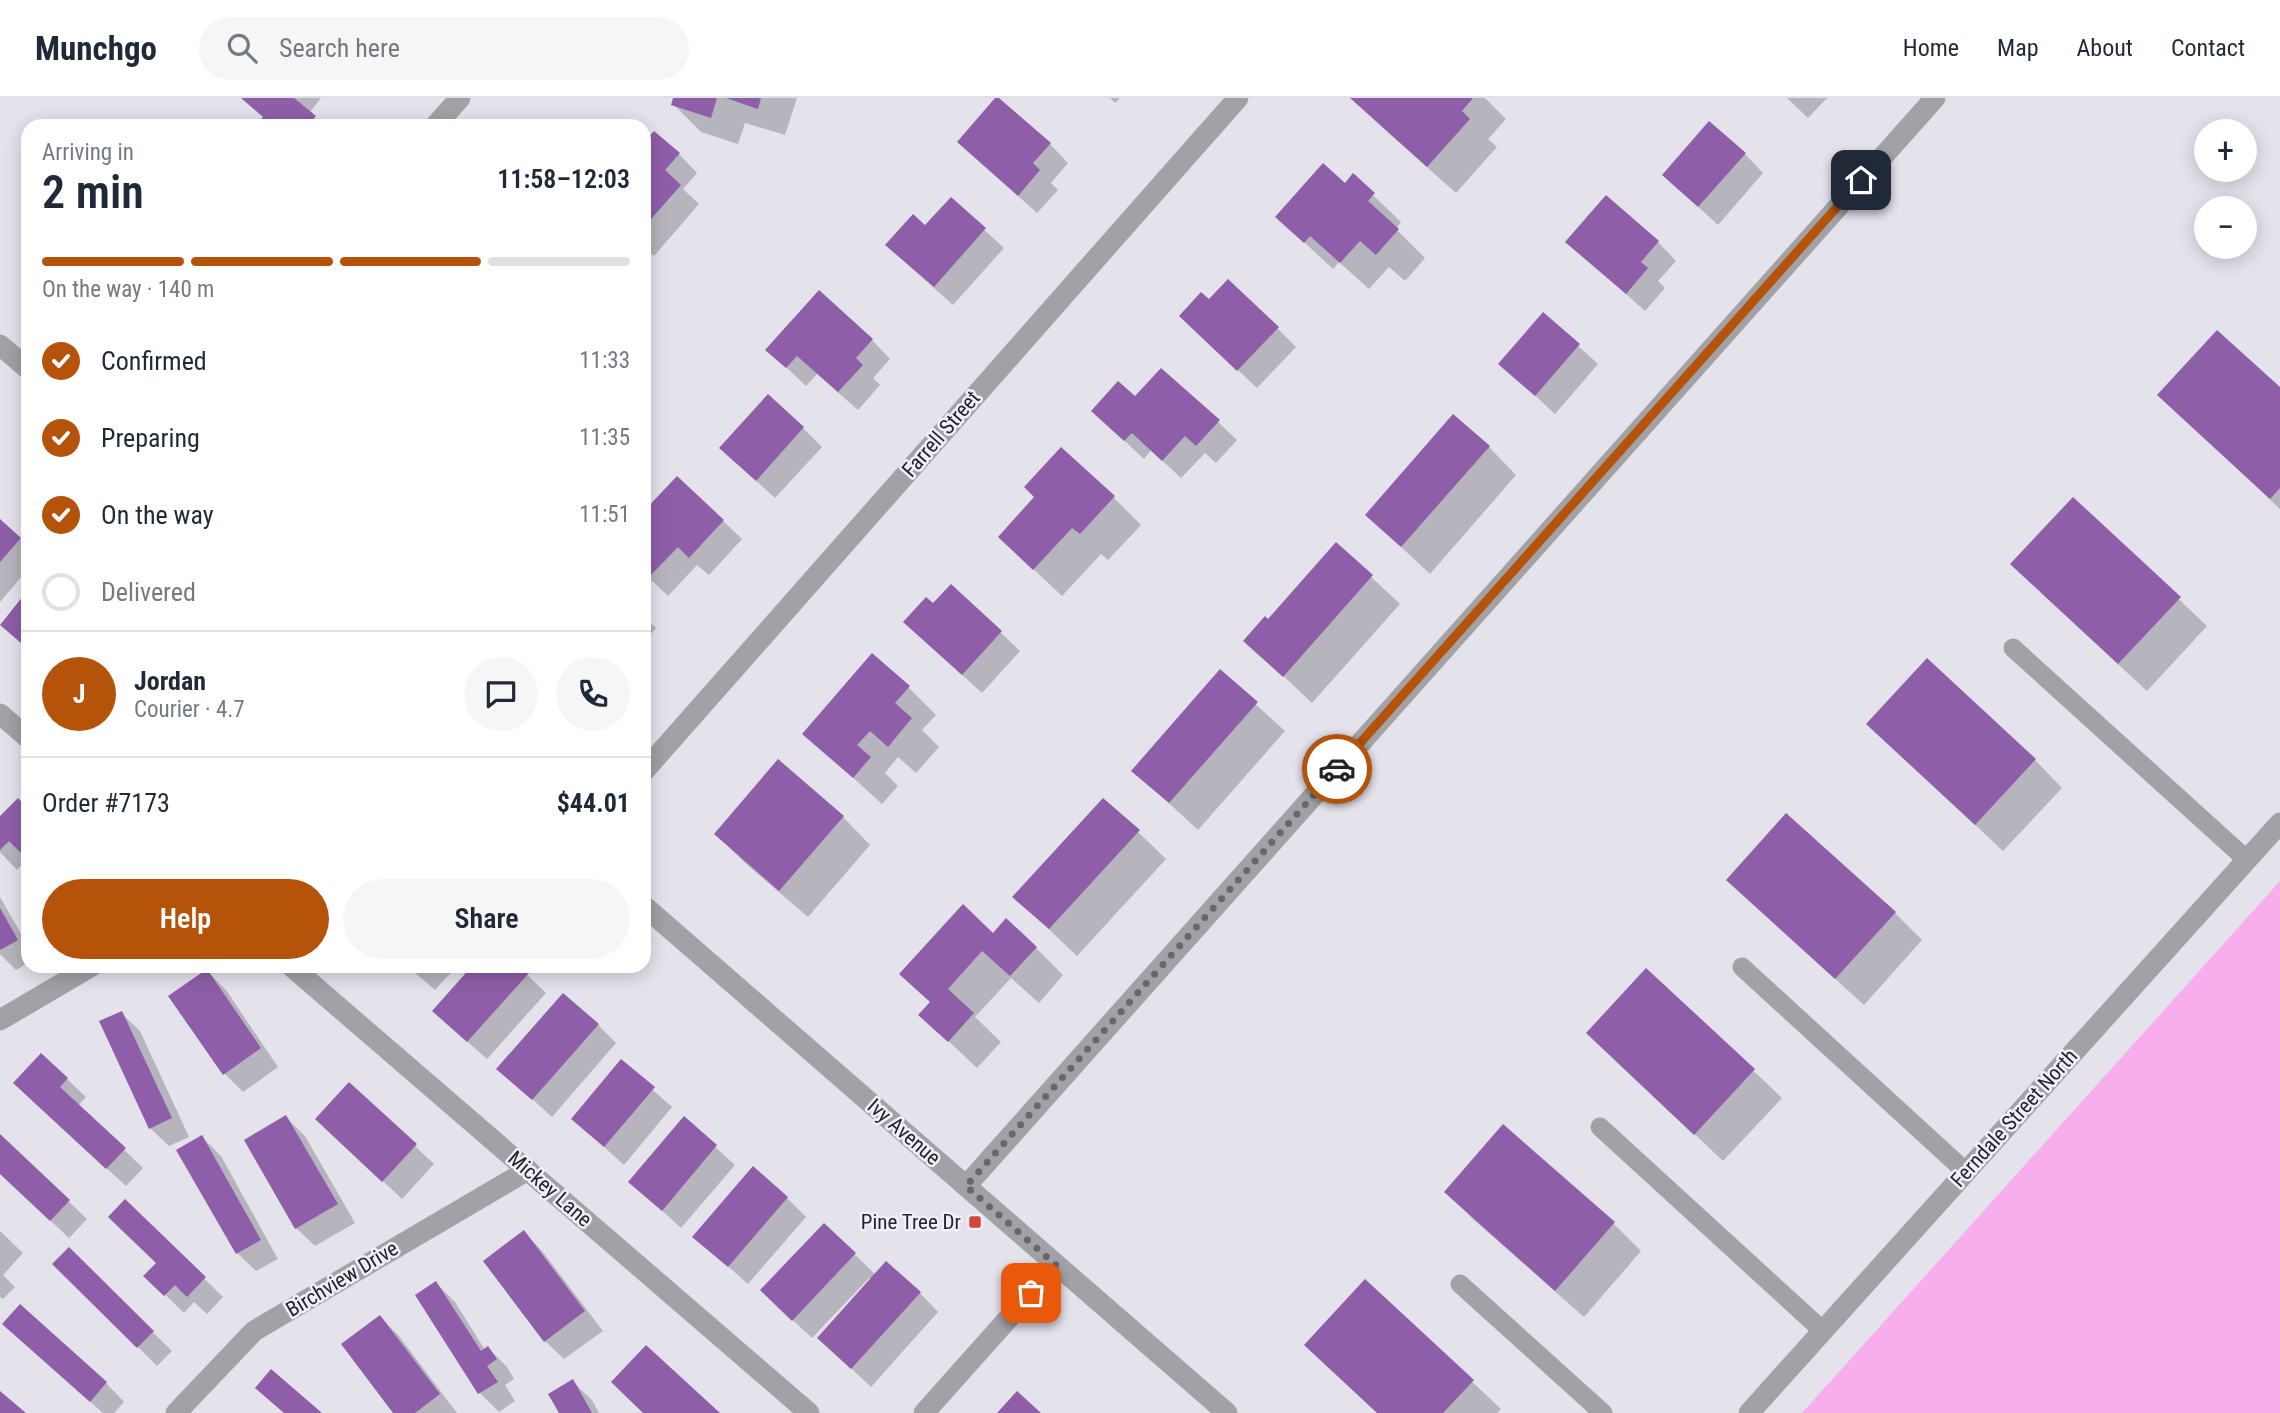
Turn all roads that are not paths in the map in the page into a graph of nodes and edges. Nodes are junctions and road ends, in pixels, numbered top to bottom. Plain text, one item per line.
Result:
1 (460, 98) edge
2 (1238, 98) edge
3 (1935, 98) edge
4 (441, 119) edge
5 (0, 345) edge
6 (21, 363) edge
7 (2013, 648) dead end
8 (0, 714) edge
9 (21, 732) edge
10 (651, 763) edge
11 (2280, 824) edge
12 (2247, 860) junction
13 (651, 912) edge
14 (1742, 967) dead end
15 (80, 973) edge
16 (300, 973) edge
17 (0, 1020) edge
18 (1600, 1127) dead end
19 (528, 1170) junction
20 (1966, 1172) junction
21 (966, 1186) junction
22 (1056, 1265) junction
23 (1460, 1284) dead end
24 (1822, 1331) junction
25 (176, 1413) edge
26 (809, 1413) edge
27 (924, 1413) edge
28 (1227, 1413) edge
29 (1603, 1413) edge
30 (1749, 1413) edge

1 - 4 street
2 - 10 street, Farrell Street
3 - 21 street
5 - 6 street
7 - 12 lane
8 - 9 street
11 - 12 street, Ferndale Street North
12 - 20 street, Ferndale Street North
13 - 21 street, Ivy Avenue
14 - 20 lane
15 - 17 street
16 - 19 street, Mickey Lane
18 - 24 lane
19 - 25 street, Birchview Drive
19 - 26 street, Mickey Lane
20 - 24 street, Ferndale Street North
21 - 22 street, Ivy Avenue
22 - 27 street
22 - 28 street, Ivy Avenue
23 - 29 lane
24 - 30 street, Ferndale Street North

